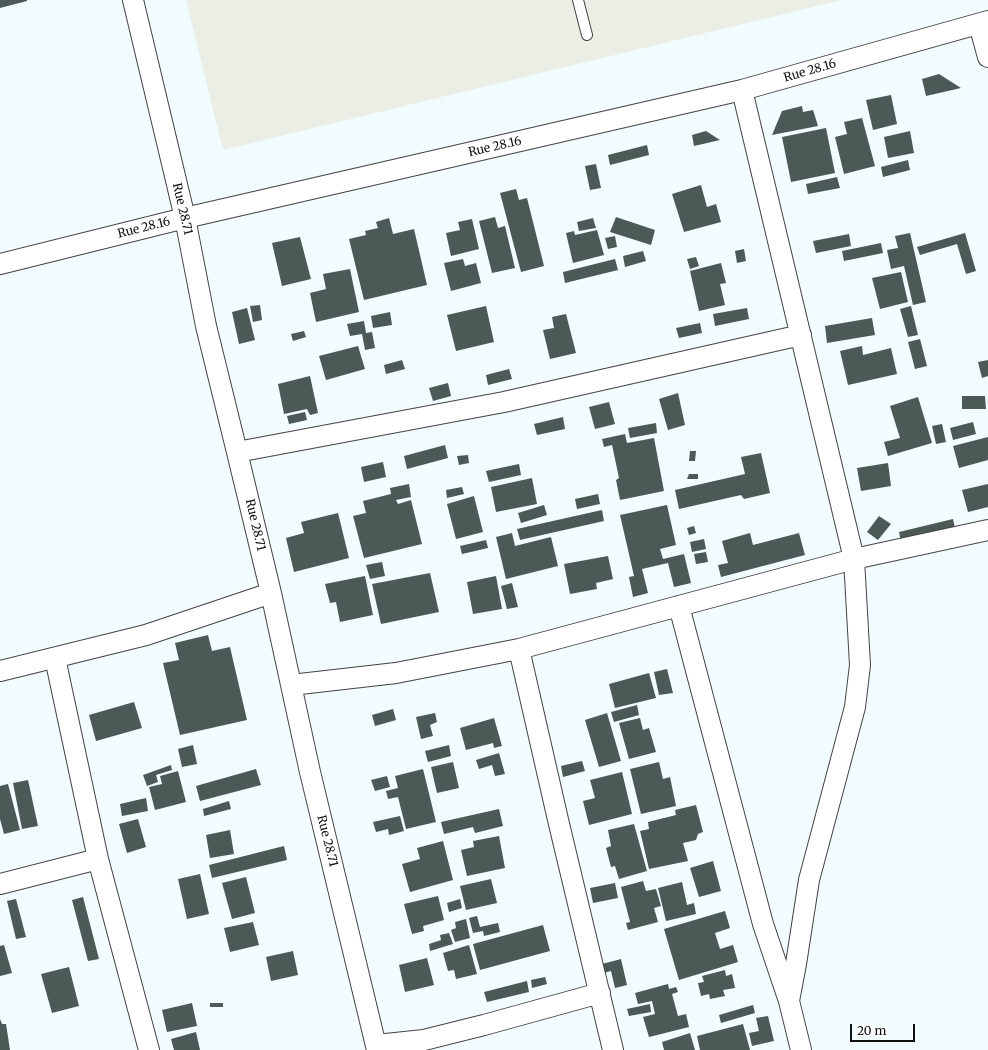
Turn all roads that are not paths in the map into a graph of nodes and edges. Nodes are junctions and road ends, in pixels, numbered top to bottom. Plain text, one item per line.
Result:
1 (133, 0) edge
2 (578, 0) edge
3 (983, 22) edge
4 (588, 35) dead end
5 (988, 57) edge
6 (742, 90) junction
7 (185, 218) junction
8 (0, 264) edge
9 (802, 335) junction
10 (238, 452) junction
11 (988, 530) edge
12 (854, 559) junction
13 (271, 593) junction
14 (679, 606) junction
15 (519, 649) junction
16 (56, 658) junction
17 (0, 671) edge
18 (291, 684) junction
19 (98, 859) junction
20 (0, 884) edge
21 (600, 993) junction
22 (789, 1001) junction
23 (376, 1047) edge
24 (149, 1050) edge
25 (613, 1050) edge
26 (801, 1050) edge

1 - 7 street, Rue 28.71
2 - 4 lane
3 - 5 street
3 - 6 street, Rue 28.16
6 - 7 street, Rue 28.16
6 - 9 street
7 - 8 street, Rue 28.16
7 - 10 street, Rue 28.71
9 - 10 street
9 - 12 street
10 - 13 street, Rue 28.71
11 - 12 street
12 - 14 street
12 - 22 street
13 - 16 street
13 - 18 street, Rue 28.71
14 - 15 street
14 - 22 street
15 - 18 street
15 - 21 street
16 - 17 street
16 - 19 street
18 - 23 street, Rue 28.71
19 - 20 street
19 - 24 street
21 - 23 street
21 - 25 street
22 - 26 street

